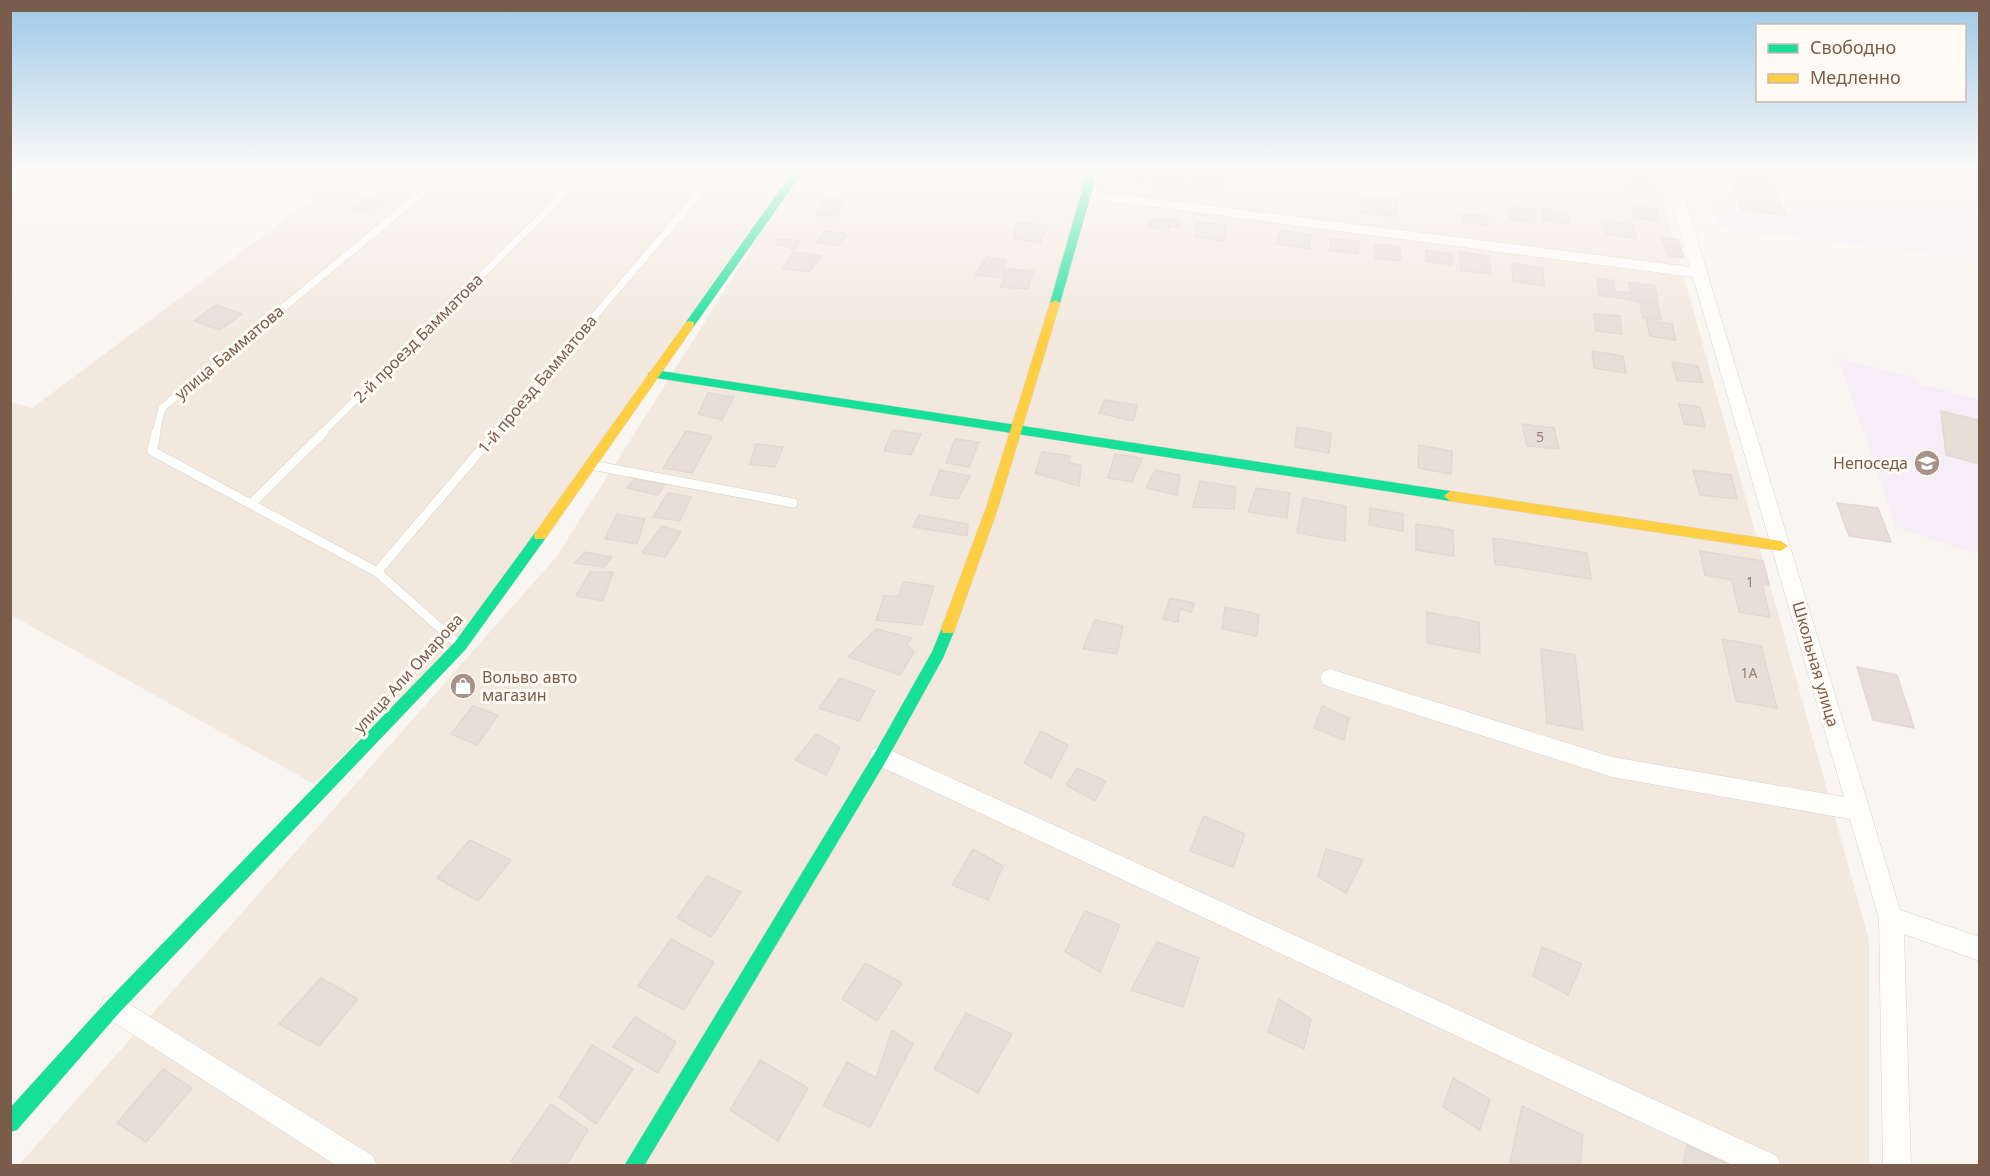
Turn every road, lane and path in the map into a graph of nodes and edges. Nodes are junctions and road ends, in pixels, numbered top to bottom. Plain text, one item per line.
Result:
1 (380, 228) edge
2 (530, 228) edge
3 (669, 228) edge
4 (758, 228) edge
5 (1076, 228) edge
6 (1349, 228) edge
7 (1686, 228) edge
8 (1700, 273) junction
9 (654, 374) junction
10 (1019, 428) junction
11 (591, 465) junction
12 (793, 503) dead end
13 (251, 504) junction
14 (1781, 546) junction
15 (377, 572) junction
16 (460, 646) junction
17 (1330, 678) dead end
18 (881, 756) junction
19 (1859, 810) junction
20 (1892, 918) junction
21 (1980, 949) edge
22 (113, 1007) junction
23 (10, 1123) edge
24 (363, 1166) edge
25 (633, 1166) edge
26 (1767, 1166) edge
27 (1898, 1166) edge

1 - 13 lane, улица Бамматова
2 - 13 lane, 2-й проезд Бамматова
3 - 15 lane, 1-й проезд Бамматова
4 - 9 street, улица Али Омарова
5 - 10 street
6 - 8 street
7 - 8 street, Школьная улица
8 - 14 street, Школьная улица
9 - 10 street
9 - 11 street, улица Али Омарова
10 - 14 street
10 - 18 street
11 - 12 lane
11 - 16 street, улица Али Омарова
13 - 15 lane, улица Бамматова
14 - 19 street, Школьная улица
15 - 16 lane, улица Бамматова
16 - 22 street, улица Али Омарова
17 - 19 street
18 - 25 street
18 - 26 street
19 - 20 street, Школьная улица
20 - 21 street
20 - 27 street, Школьная улица
22 - 23 street, улица Али Омарова
22 - 24 street

